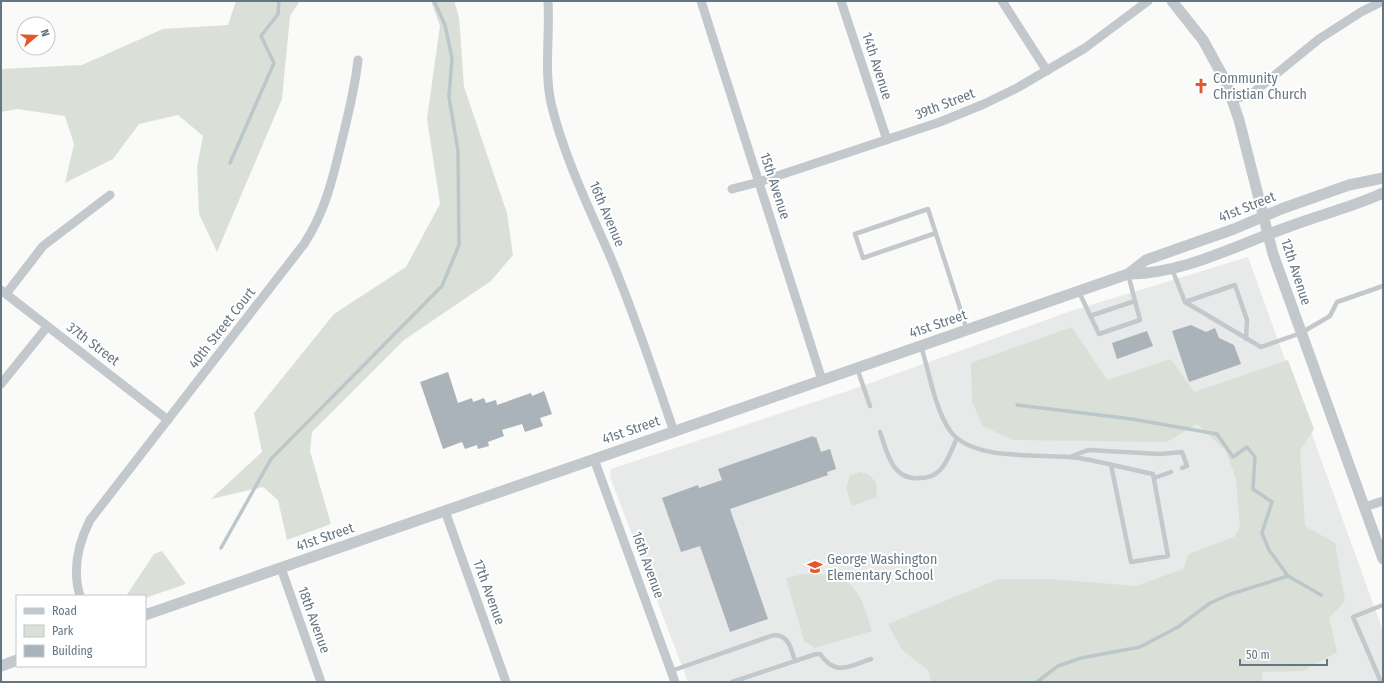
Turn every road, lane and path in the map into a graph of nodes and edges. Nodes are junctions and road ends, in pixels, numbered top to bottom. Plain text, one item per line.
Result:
1 (548, 1) edge
2 (701, 1) edge
3 (841, 1) edge
4 (1002, 1) edge
5 (1148, 1) edge
6 (1172, 1) edge
7 (1383, 1) edge
8 (358, 60) dead end
9 (1047, 71) junction
10 (1233, 100) junction
11 (887, 140) junction
12 (1383, 178) edge
13 (759, 182) junction
14 (732, 189) dead end
15 (1383, 193) edge
16 (110, 195) dead end
17 (1262, 216) junction
18 (936, 233) junction
19 (1268, 235) junction
20 (1172, 269) junction
21 (1128, 274) junction
22 (1383, 286) edge
23 (3, 292) edge
24 (1079, 292) junction
25 (1135, 301) junction
26 (1185, 302) junction
27 (1090, 316) junction
28 (47, 327) junction
29 (967, 330) junction
30 (1301, 333) junction
31 (1246, 339) junction
32 (921, 346) junction
33 (857, 368) junction
34 (822, 380) junction
35 (1, 384) edge
36 (870, 406) dead end
37 (168, 420) junction
38 (674, 432) junction
39 (880, 432) dead end
40 (957, 438) junction
41 (1069, 457) junction
42 (594, 459) junction
43 (1111, 465) junction
44 (1182, 468) dead end
45 (1171, 472) dead end
46 (1154, 478) junction
47 (1383, 501) edge
48 (1364, 507) junction
49 (445, 511) junction
50 (1383, 559) edge
51 (281, 568) junction
52 (80, 595) edge
53 (1383, 605) edge
54 (146, 615) edge
55 (871, 659) dead end
56 (16, 660) edge
57 (795, 661) junction
58 (1, 666) edge
59 (671, 671) junction
60 (321, 682) edge
61 (506, 682) edge
62 (675, 682) edge
63 (732, 682) edge
64 (1381, 682) edge

1 - 38 street, 16th Avenue
2 - 13 street, 15th Avenue
3 - 11 street, 14th Avenue
4 - 9 street
5 - 9 street, 39th Street
6 - 10 street, 12th Avenue
7 - 10 street
8 - 37 street, 40th Street Court
9 - 11 street, 39th Street
10 - 17 street, 12th Avenue
11 - 13 street, 39th Street
12 - 17 street, 41st Street
13 - 14 street, 39th Street
13 - 34 street, 15th Avenue
15 - 19 street, 41st Street
16 - 23 street
17 - 19 street, 12th Avenue
17 - 21 street, 41st Street
18 - 18 lane
18 - 29 lane
19 - 20 street, 41st Street
19 - 30 street, 12th Avenue
20 - 21 street, 41st Street
20 - 26 lane
21 - 24 street, 41st Street
21 - 25 lane
22 - 30 lane
23 - 28 street, 37th Street
24 - 27 lane
24 - 29 street, 41st Street
25 - 27 lane
25 - 27 lane
26 - 31 lane
26 - 31 lane
28 - 35 street
28 - 37 street, 37th Street
29 - 32 street, 41st Street
30 - 31 lane
30 - 48 street, 12th Avenue
32 - 33 street, 41st Street
32 - 40 lane
33 - 34 street, 41st Street
33 - 36 lane
34 - 38 street, 41st Street
37 - 52 street, 40th Street Court
38 - 42 street, 41st Street
39 - 40 lane
40 - 41 lane
41 - 43 lane
41 - 44 lane
42 - 49 street, 41st Street
42 - 59 street, 16th Avenue
43 - 46 lane
43 - 46 lane
45 - 46 lane
47 - 48 street
48 - 50 street, 12th Avenue
49 - 51 street, 41st Street
49 - 61 street, 17th Avenue
51 - 54 street, 41st Street
51 - 60 street, 18th Avenue
53 - 64 lane
55 - 57 lane
56 - 58 street
57 - 59 lane
57 - 63 lane
59 - 62 street, 16th Avenue

